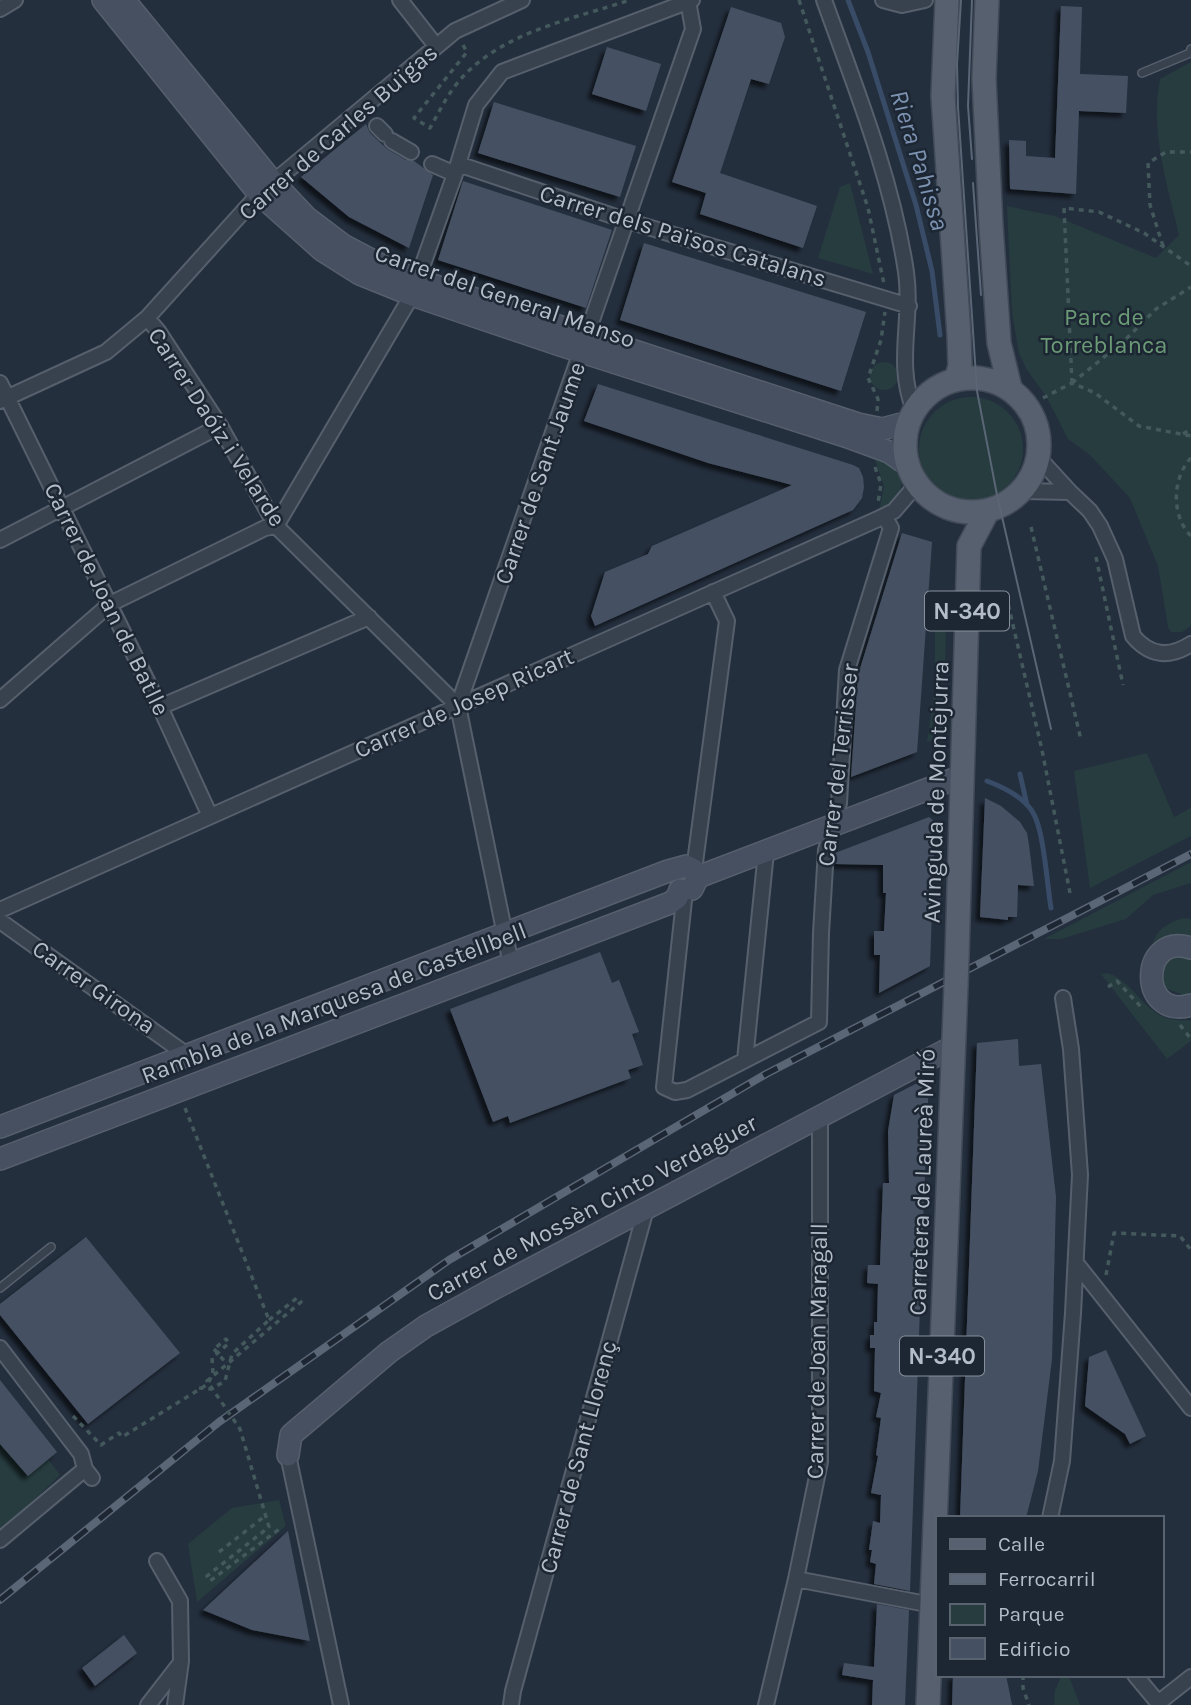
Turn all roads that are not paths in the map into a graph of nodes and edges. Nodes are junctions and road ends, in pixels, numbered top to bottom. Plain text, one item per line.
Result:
1 (15, 0) edge
2 (103, 0) edge
3 (124, 0) edge
4 (400, 0) edge
5 (522, 0) edge
6 (824, 0) edge
7 (883, 0) edge
8 (925, 0) edge
9 (947, 0) edge
10 (987, 0) edge
11 (690, 1) edge
12 (0, 9) edge
13 (436, 46) junction
14 (1191, 49) edge
15 (1142, 73) dead end
16 (377, 126) junction
17 (457, 169) junction
18 (266, 188) junction
19 (628, 221) junction
20 (414, 288) junction
21 (909, 306) junction
22 (147, 318) junction
23 (585, 345) junction
24 (957, 380) junction
25 (0, 383) edge
26 (1010, 388) junction
27 (5, 400) edge
28 (911, 416) junction
29 (220, 426) junction
30 (1037, 456) junction
31 (913, 475) junction
32 (1023, 491) junction
33 (1070, 492) junction
34 (63, 507) junction
35 (944, 507) junction
36 (880, 512) junction
37 (987, 512) junction
38 (276, 526) junction
39 (0, 540) edge
40 (969, 546) junction
41 (713, 592) junction
42 (110, 604) junction
43 (369, 617) junction
44 (1191, 644) edge
45 (0, 700) edge
46 (458, 706) junction
47 (160, 707) junction
48 (962, 776) junction
49 (210, 816) junction
50 (832, 826) junction
51 (766, 852) junction
52 (687, 880) junction
53 (0, 910) edge
54 (0, 921) edge
55 (504, 934) junction
56 (1191, 948) edge
57 (957, 956) joint
58 (510, 964) junction
59 (1063, 998) dead end
60 (1191, 1004) edge
61 (954, 1046) junction
62 (187, 1055) junction
63 (745, 1060) junction
64 (820, 1117) junction
65 (0, 1127) edge
66 (0, 1159) edge
67 (646, 1209) junction
68 (51, 1247) dead end
69 (1076, 1263) junction
70 (0, 1288) edge
71 (0, 1348) edge
72 (1191, 1408) edge
73 (288, 1455) joint
74 (1050, 1516) edge
75 (0, 1541) edge
76 (157, 1561) dead end
77 (796, 1579) junction
78 (929, 1615) edge
79 (181, 1661) junction
80 (1137, 1677) edge
81 (1191, 1677) edge
82 (1159, 1704) edge
83 (148, 1705) edge
84 (175, 1705) edge
85 (341, 1705) edge
86 (511, 1705) edge
87 (766, 1705) edge
88 (928, 1705) edge

1 - 12 street
2 - 18 street, Carrer del General Manso
3 - 18 street, Carrer del General Manso
4 - 13 street
5 - 13 street, Carrer de Carles Buïgas
6 - 21 street
7 - 8 street
9 - 24 main road
10 - 26 main road
11 - 17 street
11 - 19 street, Carrer de Sant Jaume
13 - 16 street, Carrer de Carles Buïgas
14 - 15 lane
16 - 17 street, Carrer dels Països Catalans
16 - 18 street, Carrer de Carles Buïgas
17 - 19 street, Carrer dels Països Catalans
17 - 20 street
18 - 20 street, Carrer del General Manso
18 - 22 street, Carrer de Carles Buïgas
19 - 21 street, Carrer dels Països Catalans
19 - 23 street, Carrer de Sant Jaume
20 - 23 street, Carrer del General Manso
20 - 38 street
21 - 28 street
22 - 27 street, Carrer de Carles Buïgas
22 - 29 street, Carrer Daóiz i Velarde
23 - 28 street, Carrer del General Manso
23 - 31 street, Carrer del General Manso
23 - 46 street, Carrer de Sant Jaume
24 - 26 main road
24 - 28 main road
25 - 27 street, Carrer de Joan de Batlle
26 - 30 main road
27 - 34 street, Carrer de Joan de Batlle
28 - 31 main road
29 - 34 street
29 - 38 street, Carrer Daóiz i Velarde
30 - 32 main road
30 - 33 street
31 - 35 main road
31 - 36 street, Carrer de Josep Ricart
32 - 33 street
32 - 37 main road
33 - 44 street
34 - 39 street
34 - 42 street, Carrer de Joan de Batlle
35 - 37 main road
35 - 40 main road
36 - 41 street, Carrer de Josep Ricart
36 - 50 street, Carrer del Terrisser
37 - 40 main road, Avinguda de Montejurra / N-340
38 - 42 street
38 - 43 street, Carrer Daóiz i Velarde
40 - 48 main road, Avinguda de Montejurra / N-340
41 - 46 street, Carrer de Josep Ricart
41 - 52 street
42 - 45 street
42 - 47 street, Carrer de Joan de Batlle
43 - 46 street, Carrer Daóiz i Velarde
43 - 47 street
46 - 49 street, Carrer de Josep Ricart
46 - 55 street
47 - 49 street, Carrer de Joan de Batlle
48 - 50 street, Rambla de la Marquesa de Castellbell
48 - 57 main road, Avinguda de Montejurra / N-340
49 - 53 street, Carrer de Josep Ricart
50 - 51 street, Rambla de la Marquesa de Castellbell
50 - 63 street, Carrer del Terrisser
51 - 52 street, Rambla de la Marquesa de Castellbell
51 - 63 street
52 - 55 street, Rambla de la Marquesa de Castellbell
52 - 58 street, Rambla de la Marquesa de Castellbell
52 - 63 street
54 - 62 street, Carrer Girona
55 - 58 street
55 - 62 street, Rambla de la Marquesa de Castellbell
56 - 60 street
57 - 61 main road, Carretera de Laureà Miró / N-340, bridge
58 - 66 street, Rambla de la Marquesa de Castellbell
59 - 69 street
61 - 64 street, Carrer de Mossèn Cinto Verdaguer
61 - 78 main road, Carretera de Laureà Miró / N-340
62 - 65 street, Rambla de la Marquesa de Castellbell
64 - 67 street, Carrer de Mossèn Cinto Verdaguer
64 - 77 street, Carrer de Joan Maragall
67 - 73 street, Carrer de Mossèn Cinto Verdaguer
67 - 86 street, Carrer de Sant Llorenç
68 - 70 lane
69 - 72 street
69 - 74 street
71 - 75 street
73 - 85 street
76 - 79 street
77 - 78 street
77 - 87 street, Carrer de Joan Maragall
78 - 88 main road, Carretera de Laureà Miró / N-340
79 - 83 street
79 - 84 street
80 - 82 street
81 - 82 street

